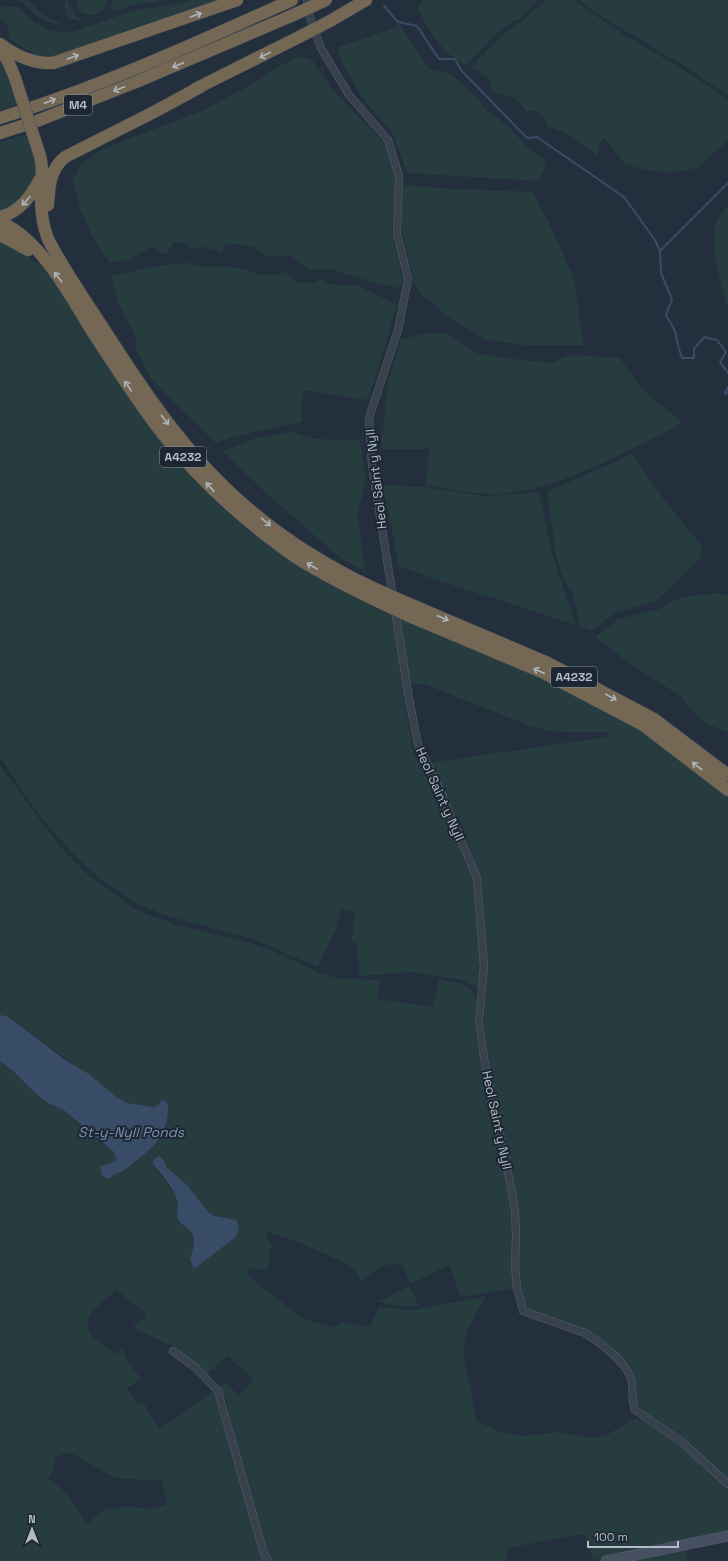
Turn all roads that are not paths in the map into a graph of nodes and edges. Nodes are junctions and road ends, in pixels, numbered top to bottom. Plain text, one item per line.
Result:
1 (237, 0) edge
2 (307, 0) edge
3 (326, 0) edge
4 (366, 0) edge
5 (290, 1) edge
6 (0, 44) edge
7 (0, 48) edge
8 (202, 86) junction
9 (0, 118) edge
10 (0, 133) edge
11 (42, 175) junction
12 (0, 217) edge
13 (0, 222) edge
14 (0, 235) edge
15 (47, 264) junction
16 (134, 377) junction
17 (372, 593) junction
18 (728, 775) edge
19 (728, 790) edge
20 (173, 1351) dead end
21 (728, 1484) edge
22 (728, 1536) edge
23 (268, 1561) edge
24 (606, 1561) edge

6 -> 1 highway
2 - 21 street, Heol Saint y Nyll
3 -> 10 highway, M4, bridge
4 -> 8 highway, bridge
9 -> 5 highway, M4
7 - 11 highway, bridge
8 - 11 highway
8 - 16 highway
11 -> 12 highway
11 - 16 highway, A4232
13 - 15 highway, A4232
14 - 15 highway
17 -> 15 highway, A4232
16 -> 17 highway, A4232
17 -> 18 highway, A4232, bridge
19 -> 17 highway, A4232, bridge
20 - 23 street
22 - 24 street

